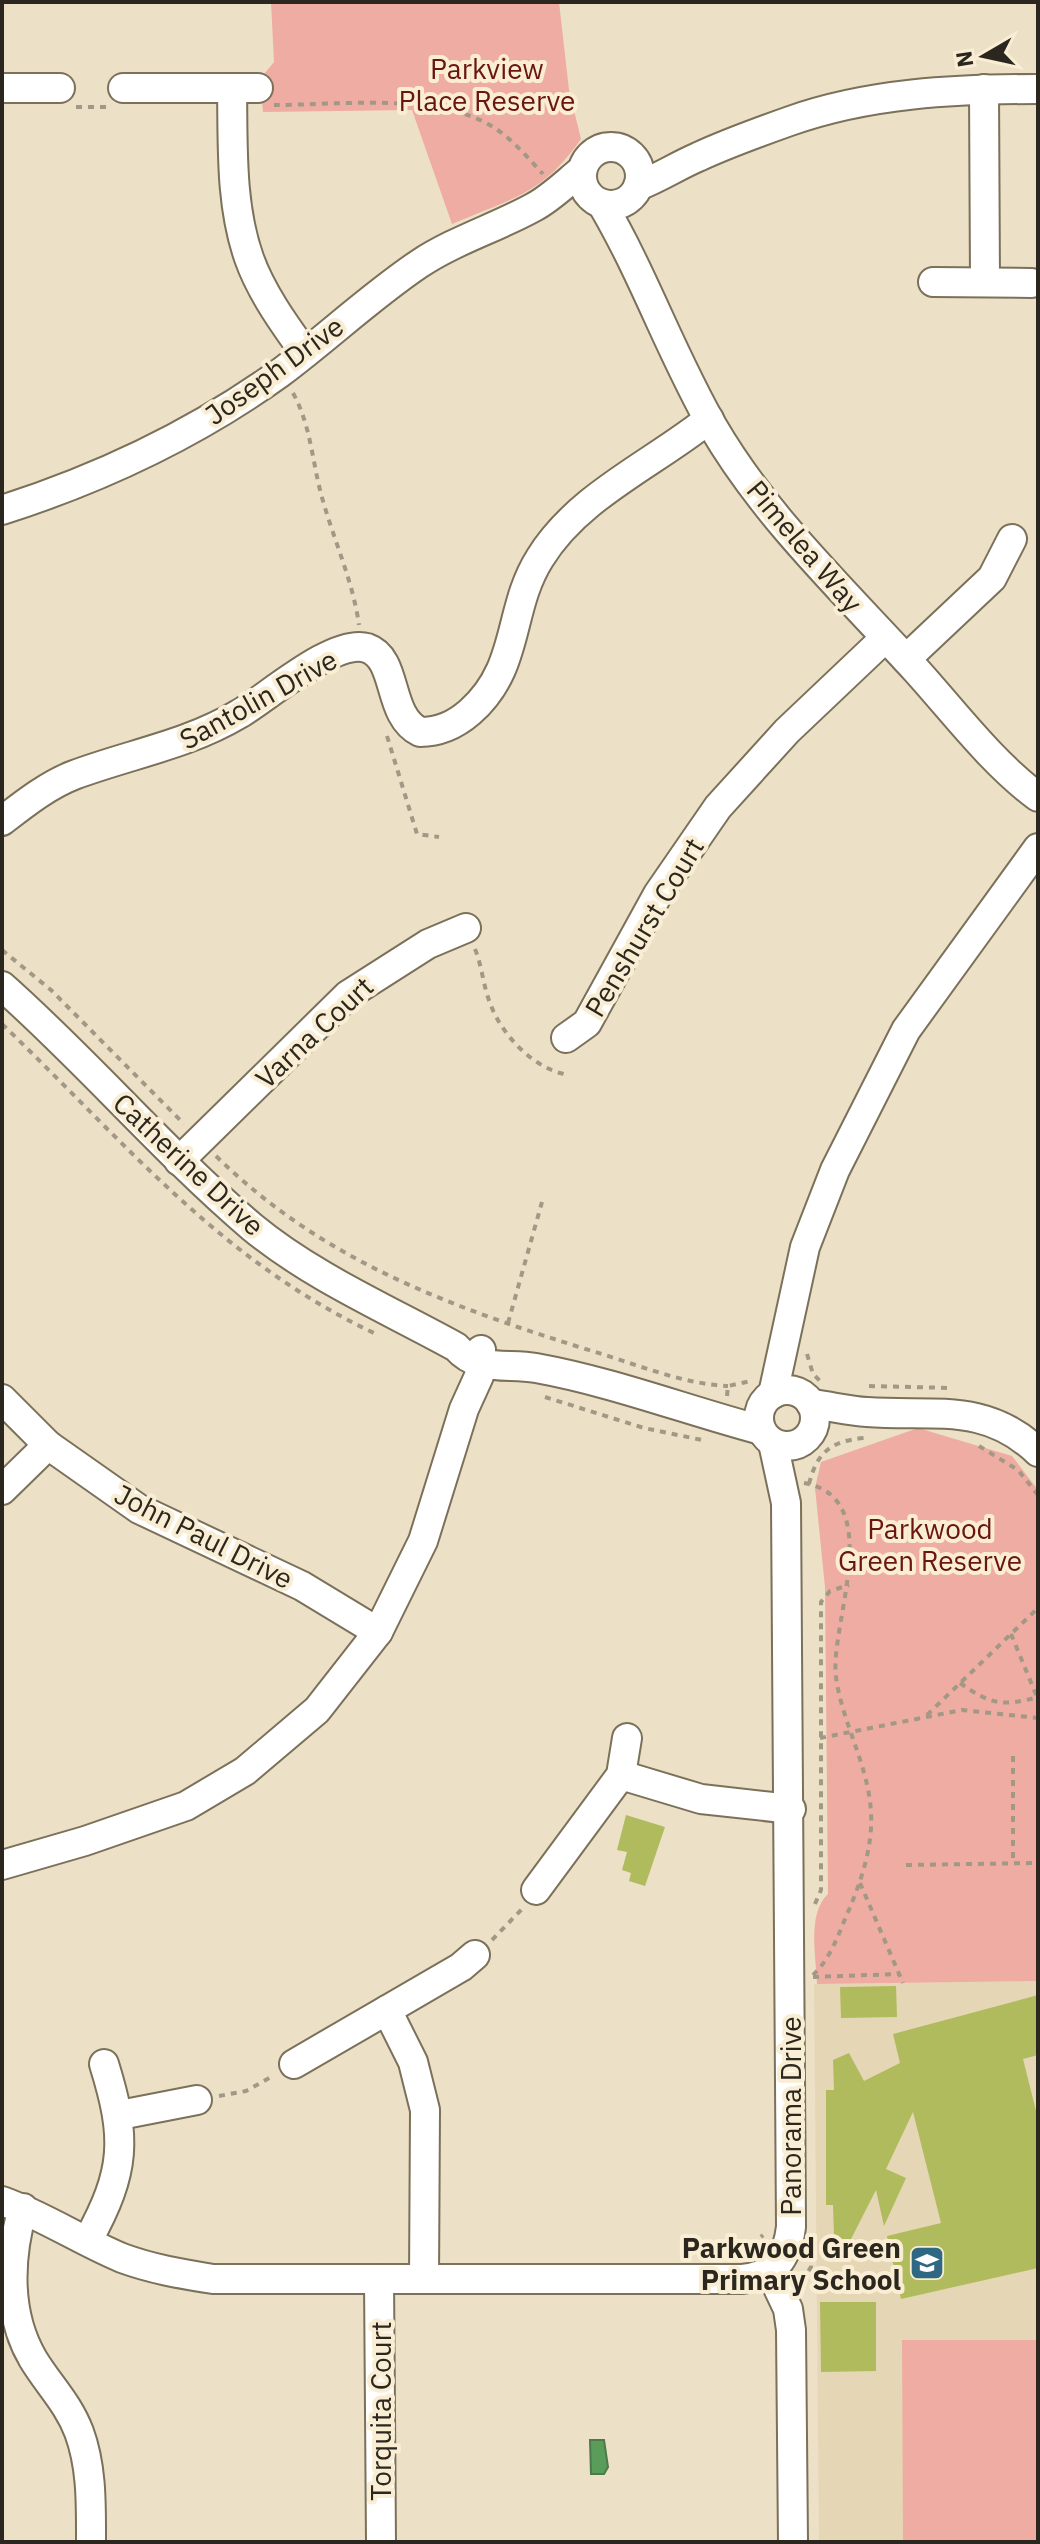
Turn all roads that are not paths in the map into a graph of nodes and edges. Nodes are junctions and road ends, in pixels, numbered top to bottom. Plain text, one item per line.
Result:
1 (2, 88) edge
2 (984, 89) junction
3 (1038, 89) edge
4 (116, 97) road end
5 (62, 98) road end
6 (582, 170) junction
7 (619, 190) junction
8 (544, 200) junction
9 (933, 282) dead end
10 (985, 282) junction
11 (1032, 283) dead end
12 (305, 353) junction
13 (712, 424) junction
14 (2, 510) edge
15 (1012, 539) dead end
16 (884, 639) junction
17 (906, 659) junction
18 (1038, 797) edge
19 (2, 821) edge
20 (1038, 848) edge
21 (466, 928) road end
22 (2, 986) edge
23 (566, 1038) dead end
24 (179, 1161) junction
25 (479, 1359) junction
26 (2, 1399) edge
27 (787, 1409) junction
28 (698, 1410) junction
29 (48, 1445) junction
30 (1038, 1452) edge
31 (2, 1490) edge
32 (378, 1632) junction
33 (627, 1738) dead end
34 (621, 1775) junction
35 (791, 1809) junction
36 (2, 1865) edge
37 (536, 1890) road end
38 (475, 1955) road end
39 (387, 2010) junction
40 (104, 2064) dead end
41 (294, 2064) road end
42 (197, 2100) road end
43 (120, 2115) junction
44 (22, 2208) edge
45 (88, 2240) junction
46 (379, 2279) junction
47 (424, 2279) junction
48 (777, 2284) junction
49 (91, 2542) edge
50 (381, 2542) edge
51 (793, 2542) edge

1 - 5 street
2 - 3 street, Joseph Drive
2 - 7 street, Joseph Drive
2 - 10 street
4 - 12 street
6 - 7 street
6 - 7 street, Joseph Drive
6 - 8 street, Joseph Drive
7 - 8 street, Joseph Drive
7 - 13 street, Pimelea Way
8 - 12 street, Joseph Drive
9 - 10 street
10 - 11 street
12 - 14 street, Joseph Drive
13 - 16 street, Pimelea Way
13 - 19 street, Santolin Drive
15 - 17 street
16 - 17 street, Pimelea Way
16 - 23 street, Penshurst Court
17 - 18 street, Pimelea Way
20 - 27 street
21 - 24 street, Varna Court
22 - 24 street, Catherine Drive
24 - 25 street, Catherine Drive
25 - 28 street
25 - 32 street
26 - 29 street, John Paul Drive
27 - 28 street
27 - 28 street
27 - 30 street
27 - 35 street, Panorama Drive
29 - 31 street
29 - 32 street, John Paul Drive
32 - 36 street
33 - 34 street
34 - 35 street
34 - 37 street
35 - 48 street, Panorama Drive
38 - 39 street
39 - 41 street
39 - 47 street
40 - 43 street
42 - 43 street
43 - 45 street
44 - 45 street
44 - 49 street
45 - 46 street
46 - 47 street
46 - 50 street, Torquita Court
47 - 48 street
48 - 51 street

